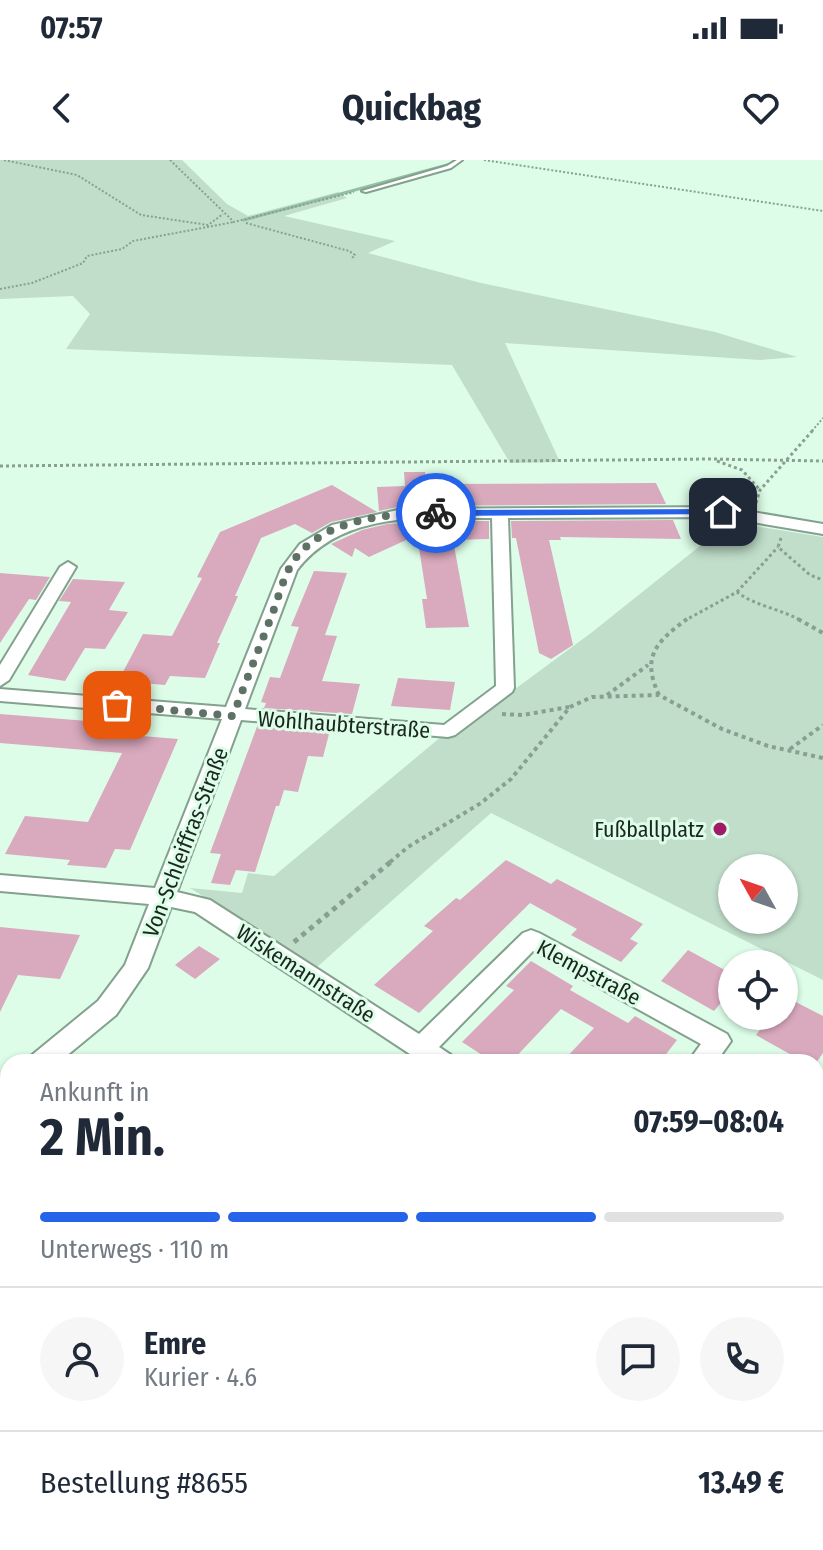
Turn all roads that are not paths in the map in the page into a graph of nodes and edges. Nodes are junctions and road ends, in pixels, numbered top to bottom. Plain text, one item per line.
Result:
1 (460, 160) edge
2 (364, 191) road end
3 (500, 513) junction
4 (823, 529) edge
5 (68, 567) dead end
6 (0, 680) edge
7 (0, 695) edge
8 (233, 716) junction
9 (0, 883) edge
10 (164, 897) junction
11 (51, 1054) edge
12 (430, 1054) edge
13 (433, 1054) edge
14 (707, 1054) edge

1 - 2 lane
3 - 4 street, Von-Schleiffras-Straße
3 - 8 street, Von-Schleiffras-Straße
3 - 8 street, Wohlhaubterstraße
5 - 6 street
7 - 8 street
8 - 10 street, Von-Schleiffras-Straße
9 - 10 street, Wiskemannstraße
10 - 11 street, Von-Schleiffras-Straße
10 - 12 street, Wiskemannstraße
13 - 14 street, Klempstraße

